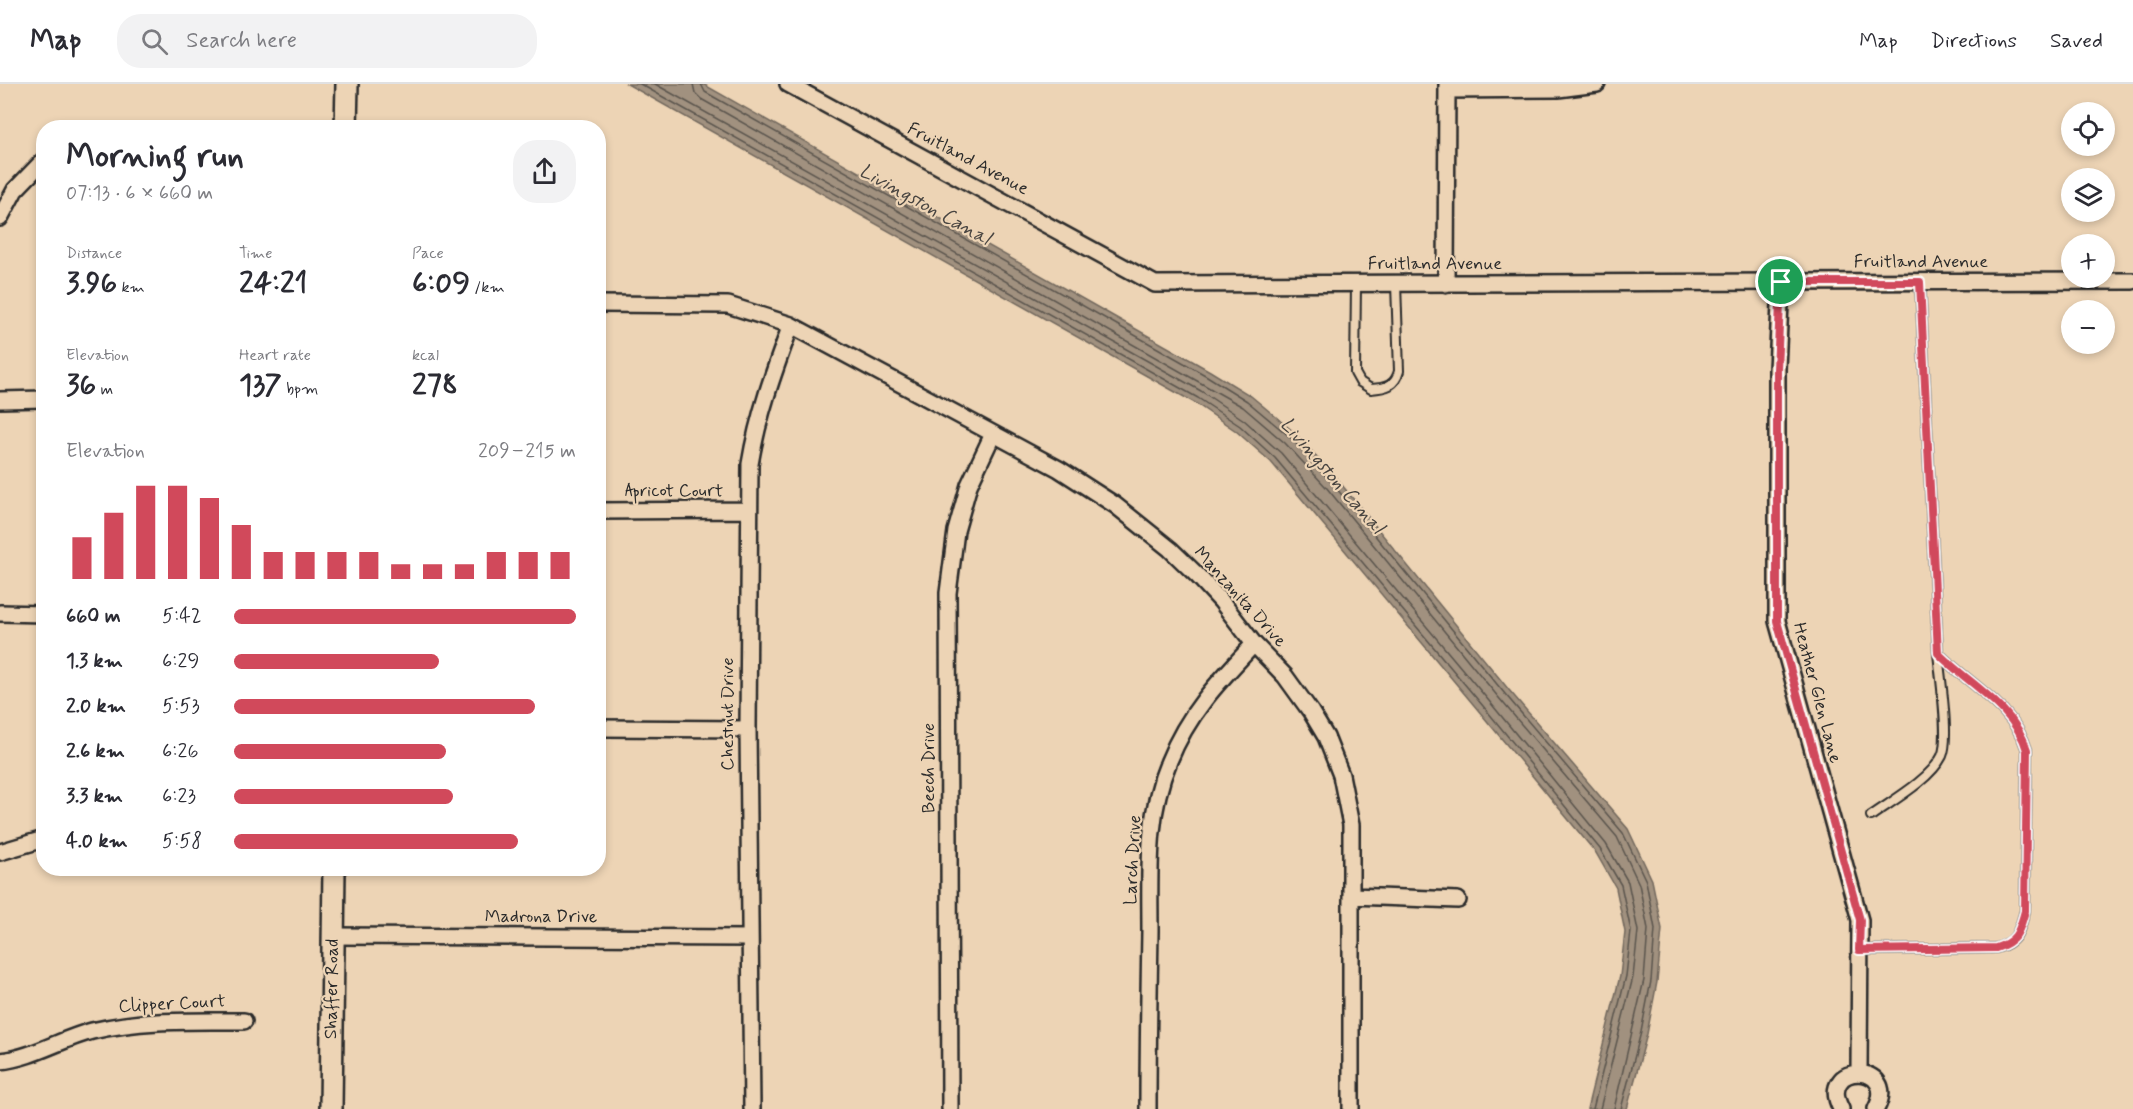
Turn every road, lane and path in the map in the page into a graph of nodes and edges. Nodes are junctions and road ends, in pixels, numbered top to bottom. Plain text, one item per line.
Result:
1 (347, 84) edge
2 (788, 84) edge
3 (1598, 84) edge
4 (1447, 87) edge
5 (811, 90) edge
6 (346, 120) edge
7 (36, 168) edge
8 (0, 218) edge
9 (2133, 281) edge
10 (1781, 282) junction
11 (1920, 282) junction
12 (1356, 284) junction
13 (1396, 284) junction
14 (1446, 284) junction
15 (606, 304) edge
16 (791, 325) junction
17 (36, 399) edge
18 (0, 400) edge
19 (993, 434) junction
20 (749, 510) junction
21 (606, 511) edge
22 (0, 613) edge
23 (36, 614) edge
24 (1254, 644) junction
25 (1938, 653) junction
26 (606, 728) edge
27 (747, 729) junction
28 (1870, 816) dead end
29 (36, 841) edge
30 (0, 852) edge
31 (334, 876) edge
32 (1352, 896) junction
33 (1458, 900) dead end
34 (333, 936) junction
35 (749, 938) junction
36 (1859, 950) junction
37 (244, 1021) dead end
38 (0, 1061) edge
39 (1859, 1072) junction
40 (330, 1109) edge
41 (752, 1109) edge
42 (950, 1109) edge
43 (1148, 1109) edge
44 (1351, 1109) edge
45 (1841, 1109) edge
46 (1876, 1109) edge

1 - 6 main road
2 - 5 street, Fruitland Avenue
3 - 4 street
4 - 14 street
5 - 12 street, Fruitland Avenue
7 - 8 street
9 - 11 street, Fruitland Avenue
10 - 11 street, Fruitland Avenue
10 - 14 street, Fruitland Avenue
10 - 36 street, Heather Glen Lane
11 - 25 lane
12 - 13 street, Fruitland Avenue
12 - 13 lane
13 - 14 street, Fruitland Avenue
15 - 16 street, Manzanita Drive
16 - 19 street, Manzanita Drive
16 - 20 street, Chestnut Drive
17 - 18 street
19 - 24 street, Manzanita Drive
19 - 42 street, Beech Drive
20 - 21 street, Apricot Court
20 - 27 street, Chestnut Drive
22 - 23 street
24 - 32 street, Manzanita Drive
24 - 43 street, Larch Drive
25 - 28 lane
25 - 36 lane
26 - 27 street
27 - 35 street, Chestnut Drive
29 - 30 street
31 - 34 main road, Shaffer Road
32 - 33 street
32 - 44 street, Manzanita Drive
34 - 35 street, Madrona Drive
34 - 40 main road, Shaffer Road
35 - 41 street, Chestnut Drive
36 - 39 street, Heather Glen Lane
37 - 38 street, Clipper Court
39 - 45 street
39 - 46 street

